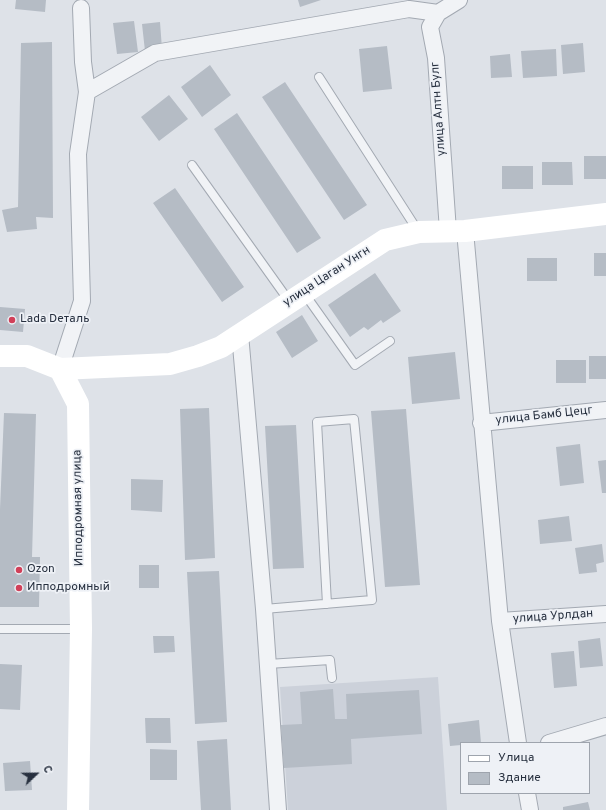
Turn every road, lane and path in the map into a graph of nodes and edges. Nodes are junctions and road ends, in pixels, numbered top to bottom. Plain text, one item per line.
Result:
1 (459, 0) edge
2 (81, 8) dead end
3 (438, 13) junction
4 (319, 78) dead end
5 (87, 92) junction
6 (192, 165) dead end
7 (606, 214) edge
8 (456, 231) junction
9 (419, 232) junction
10 (296, 297) junction
11 (240, 334) junction
12 (390, 342) dead end
13 (0, 356) edge
14 (60, 369) junction
15 (606, 410) edge
16 (481, 423) junction
17 (327, 604) junction
18 (264, 609) junction
19 (606, 614) edge
20 (500, 621) junction
21 (0, 629) edge
22 (81, 629) junction
23 (268, 664) junction
24 (332, 678) dead end
25 (606, 726) edge
26 (518, 742) edge
27 (552, 742) edge
28 (527, 794) edge
29 (78, 810) edge
30 (278, 810) edge
31 (530, 810) edge

1 - 3 street
2 - 5 street
3 - 5 street
3 - 8 street, улица Алтн Булг
4 - 9 lane
5 - 14 street
6 - 10 lane
7 - 8 street, улица Цаган Унгн
8 - 9 street, улица Цаган Унгн
8 - 16 street, улица Алтн Булг
9 - 10 street, улица Цаган Унгн
10 - 11 street, улица Цаган Унгн
10 - 12 lane
11 - 14 street, улица Цаган Унгн
11 - 18 street
13 - 14 street
14 - 22 street, Ипподромная улица
15 - 16 street, улица Бамб Цецг
16 - 20 street, улица Алтн Булг
17 - 17 lane
17 - 18 lane
18 - 23 street
19 - 20 street, улица Урлдан
20 - 26 street, улица Алтн Булг
21 - 22 lane
22 - 29 street, Ипподромная улица
23 - 24 lane
23 - 30 street
25 - 27 street
28 - 31 street

